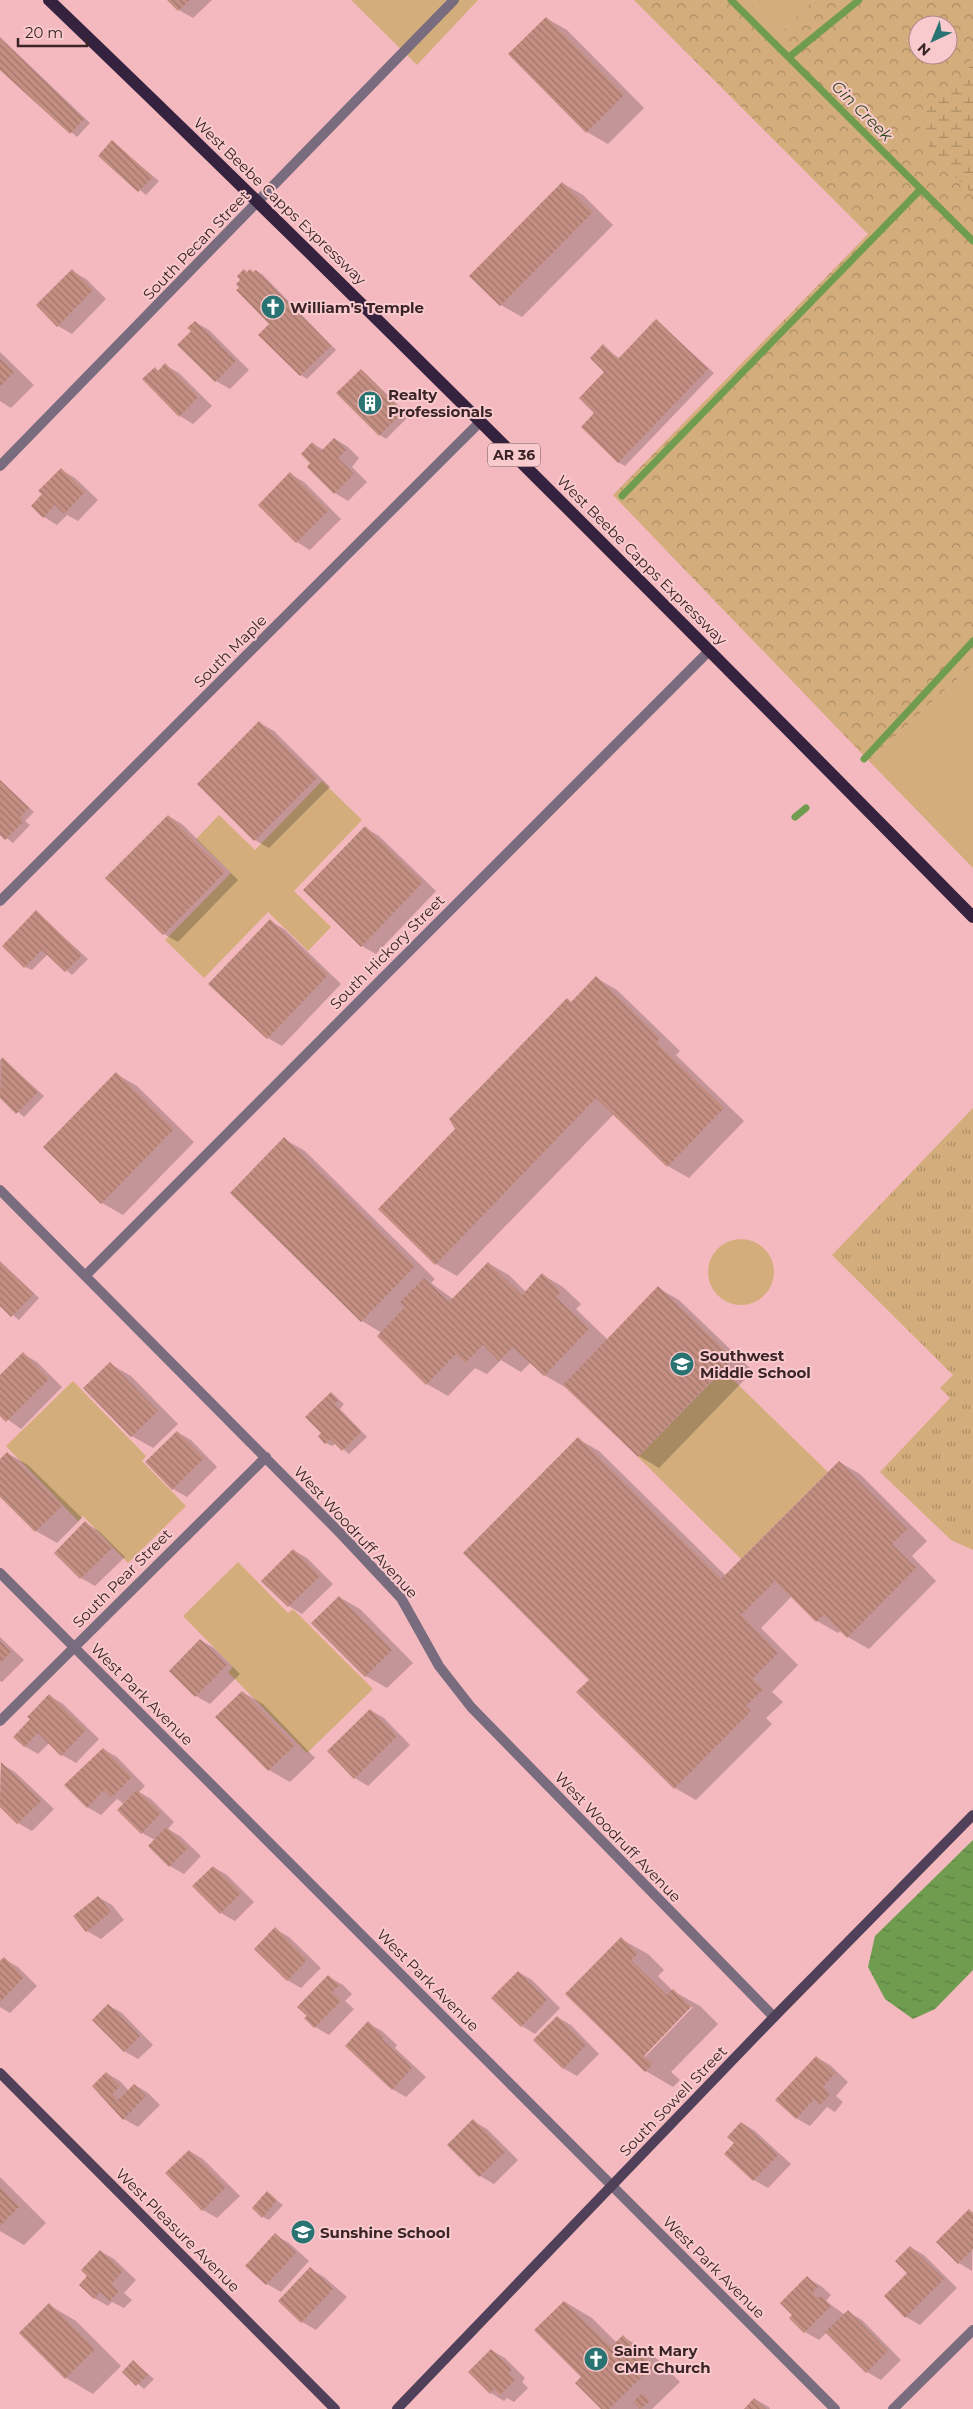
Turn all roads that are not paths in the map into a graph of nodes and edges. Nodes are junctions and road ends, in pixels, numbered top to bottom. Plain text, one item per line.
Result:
1 (49, 0) edge
2 (454, 0) edge
3 (260, 202) junction
4 (480, 421) junction
5 (0, 466) edge
6 (710, 650) junction
7 (0, 901) edge
8 (973, 917) edge
9 (0, 1190) edge
10 (86, 1276) junction
11 (266, 1457) junction
12 (0, 1572) edge
13 (73, 1647) junction
14 (0, 1721) edge
15 (973, 1815) edge
16 (774, 2017) junction
17 (0, 2073) edge
18 (612, 2186) junction
19 (973, 2330) edge
20 (335, 2409) edge
21 (397, 2409) edge
22 (835, 2409) edge
23 (893, 2409) edge

1 - 3 main road, West Beebe Capps Expressway / AR 36
2 - 3 street, South Pecan Street
3 - 4 main road, West Beebe Capps Expressway / AR 36
3 - 5 street, South Pecan Street
4 - 6 main road, West Beebe Capps Expressway / AR 36
4 - 7 street, South Maple
6 - 8 main road, West Beebe Capps Expressway / AR 36
6 - 10 street, South Hickory Street
9 - 10 street, West Woodruff Avenue
10 - 11 street, West Woodruff Avenue
11 - 13 street, South Pear Street
11 - 16 street, West Woodruff Avenue
12 - 13 street, West Park Avenue
13 - 14 street, South Pear Street
13 - 18 street, West Park Avenue
15 - 16 street, South Sowell Street
16 - 18 street, South Sowell Street
17 - 20 street, West Pleasure Avenue
18 - 21 street, South Sowell Street
18 - 22 street, West Park Avenue
19 - 23 street

